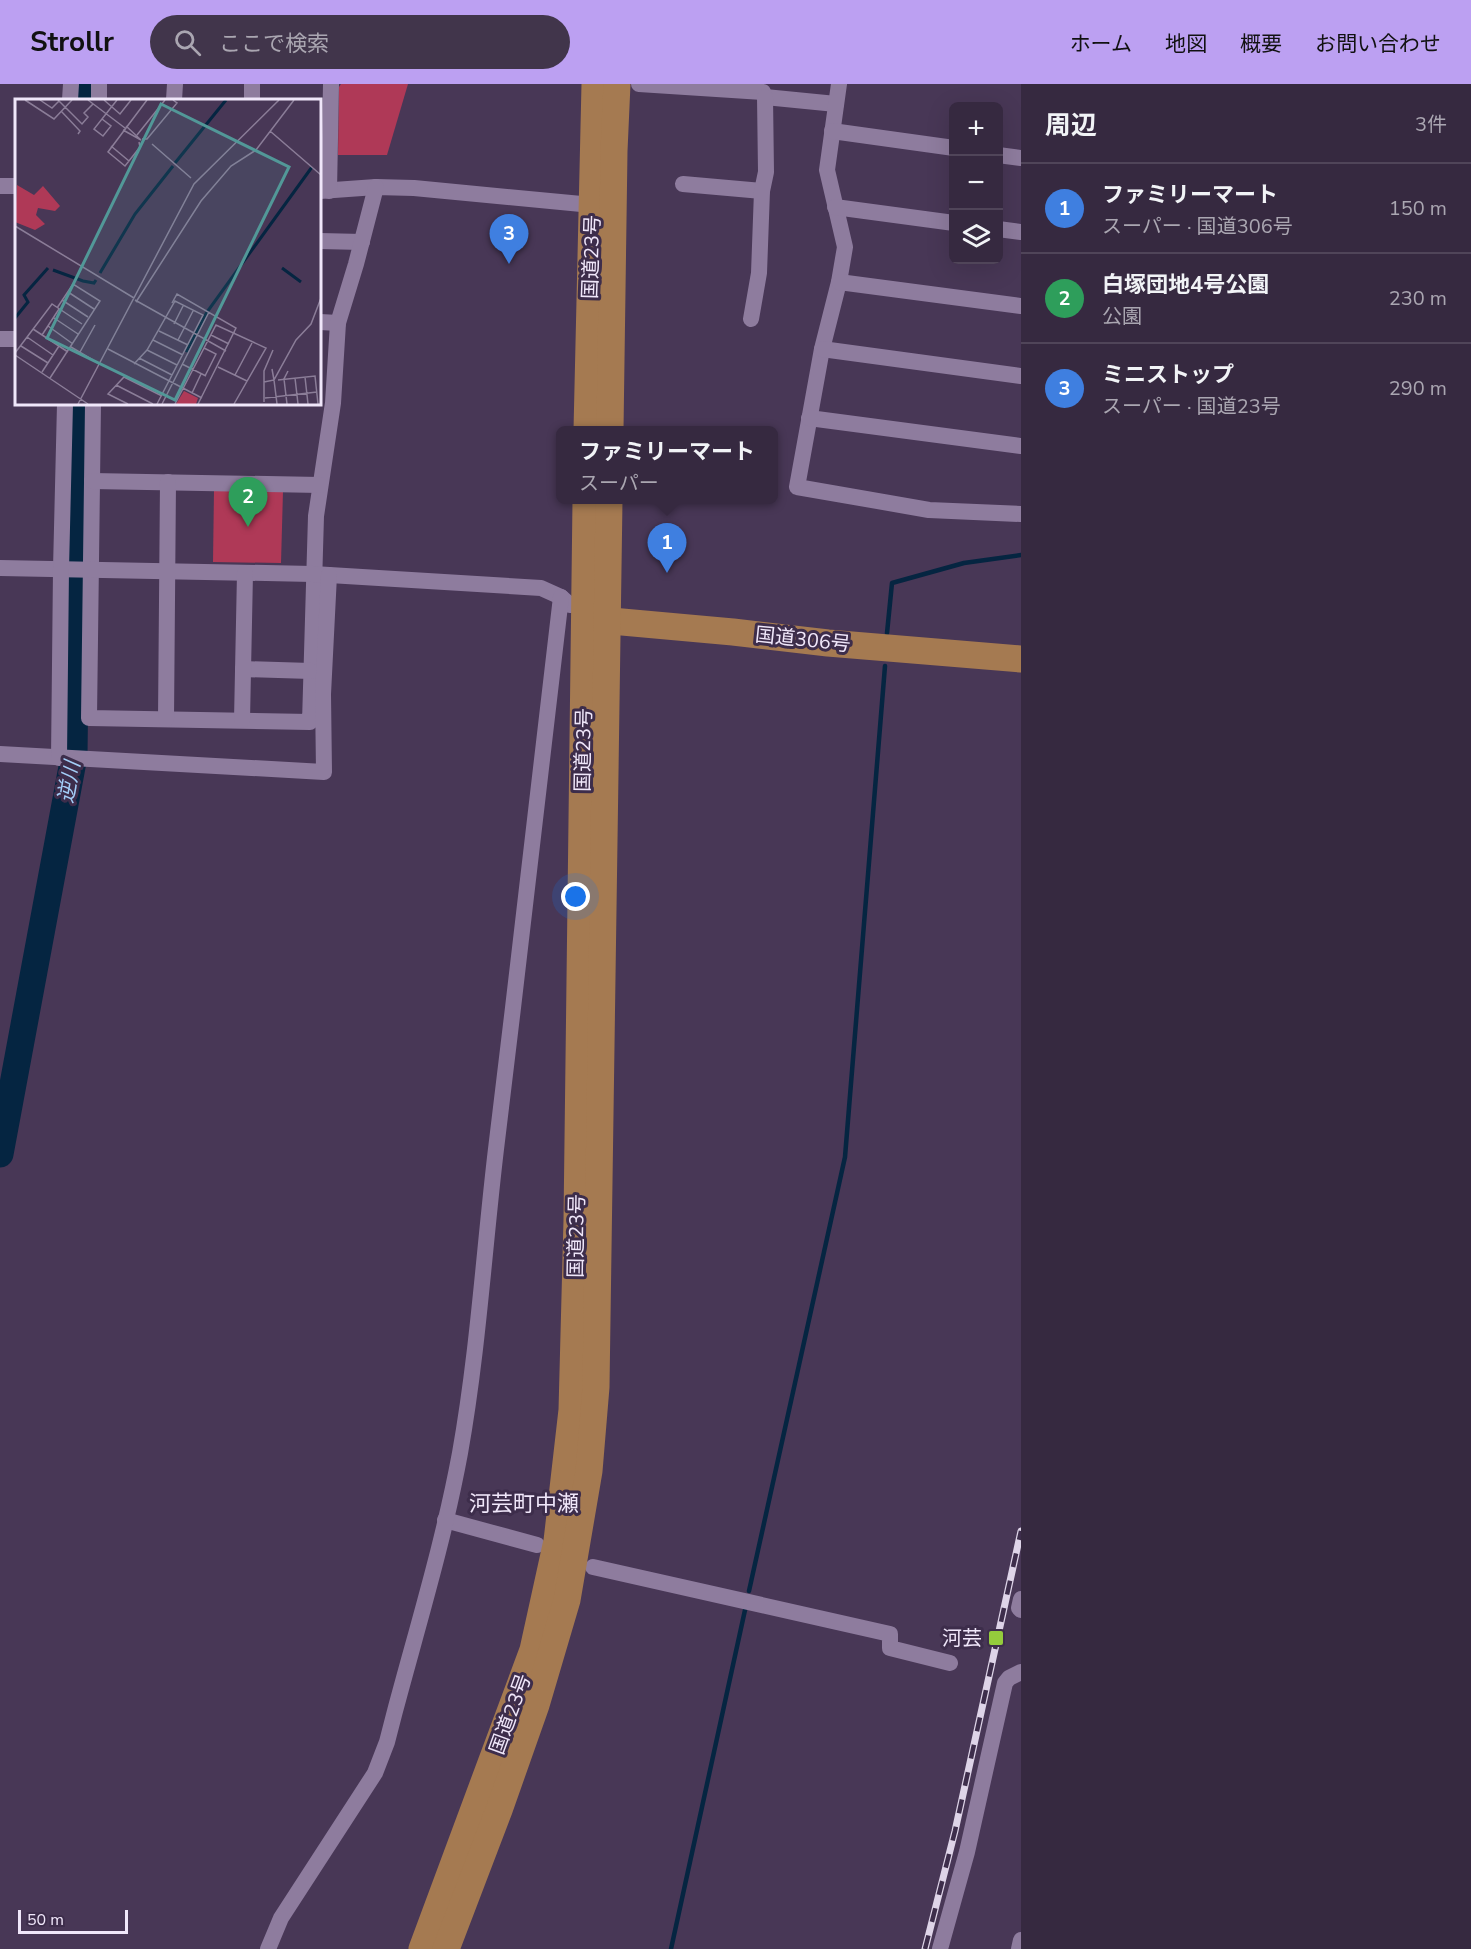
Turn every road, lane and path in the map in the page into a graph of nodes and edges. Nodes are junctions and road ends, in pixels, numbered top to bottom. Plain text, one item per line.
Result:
1 (71, 84) edge
2 (331, 84) edge
3 (594, 84) edge
4 (616, 84) edge
5 (639, 84) edge
6 (839, 84) edge
7 (764, 91) edge
8 (70, 99) edge
9 (836, 104) junction
10 (832, 131) junction
11 (949, 147) edge
12 (1003, 156) edge
13 (1021, 158) edge
14 (683, 184) dead end
15 (376, 187) junction
16 (324, 191) edge
17 (762, 191) junction
18 (592, 205) junction
19 (835, 207) junction
20 (949, 222) edge
21 (1003, 230) edge
22 (1021, 232) edge
23 (321, 241) edge
24 (362, 242) junction
25 (839, 282) junction
26 (1021, 306) edge
27 (751, 319) dead end
28 (321, 322) edge
29 (338, 322) junction
30 (822, 350) junction
31 (1021, 376) edge
32 (326, 403) edge
33 (65, 405) edge
34 (93, 405) edge
35 (809, 418) junction
36 (587, 426) edge
37 (610, 426) edge
38 (1021, 447) edge
39 (92, 481) junction
40 (168, 482) junction
41 (320, 485) junction
42 (586, 504) edge
43 (609, 504) edge
44 (1021, 514) edge
45 (0, 568) edge
46 (63, 569) junction
47 (88, 570) junction
48 (168, 572) junction
49 (245, 573) junction
50 (321, 575) junction
51 (561, 597) junction
52 (596, 619) junction
53 (1021, 659) edge
54 (243, 669) junction
55 (311, 671) junction
56 (166, 719) junction
57 (242, 720) junction
58 (0, 754) edge
59 (67, 759) junction
60 (445, 1520) junction
61 (537, 1545) dead end
62 (593, 1567) dead end
63 (1021, 1599) edge
64 (1021, 1610) edge
65 (950, 1663) dead end
66 (1021, 1672) edge
67 (1021, 1940) edge
68 (268, 1949) edge
69 (422, 1949) edge
70 (446, 1949) edge
71 (940, 1949) edge
72 (1019, 1949) edge

1 - 8 street
2 - 16 street
3 - 18 highway, 国道23号
4 - 37 highway, 国道23号
5 - 7 street
6 - 9 street
7 - 9 street
7 - 17 street
9 - 10 street
10 - 11 street
10 - 19 street
12 - 13 street
14 - 17 street
15 - 16 street
15 - 18 street
15 - 24 street
17 - 27 street
18 - 36 highway, 国道23号
19 - 20 street
19 - 25 street
21 - 22 street
23 - 24 street
24 - 29 street
25 - 26 street
25 - 30 street
28 - 29 street
29 - 32 street
30 - 31 street
30 - 35 street
32 - 41 street
33 - 46 street
34 - 39 street
35 - 38 street
35 - 44 street
39 - 40 street
39 - 47 street
40 - 41 street
40 - 48 street
41 - 50 street
42 - 52 highway, 国道23号
43 - 52 highway, 国道23号
45 - 46 street
46 - 47 street
46 - 59 street
47 - 48 street
47 - 56 street
48 - 49 street
48 - 56 street
49 - 50 street
49 - 54 street
50 - 51 street
50 - 55 street
50 - 59 street
51 - 52 street
51 - 60 street
52 - 53 highway, 国道306号
52 - 69 highway, 国道23号
52 - 70 highway, 国道23号
54 - 55 street
54 - 57 street
55 - 57 street
56 - 57 street
58 - 59 street
60 - 61 street
60 - 68 street
62 - 65 street
63 - 64 street
66 - 71 street
67 - 72 street

